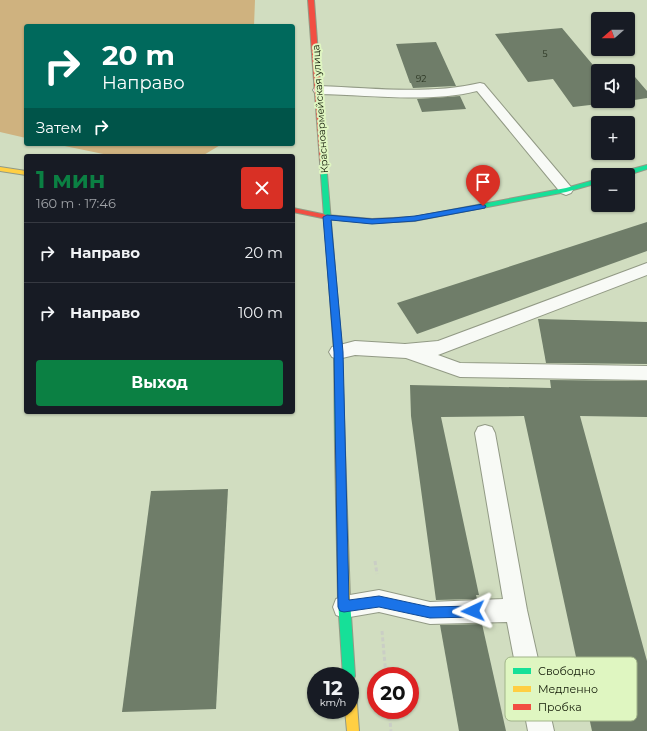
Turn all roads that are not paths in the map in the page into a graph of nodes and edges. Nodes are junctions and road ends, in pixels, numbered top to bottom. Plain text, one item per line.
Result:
1 (311, 0) edge
2 (319, 90) junction
3 (647, 167) edge
4 (0, 169) edge
5 (635, 171) edge
6 (24, 173) edge
7 (591, 183) edge
8 (566, 190) junction
9 (295, 210) edge
10 (327, 217) junction
11 (647, 269) edge
12 (405, 351) junction
13 (338, 352) junction
14 (647, 373) edge
15 (485, 433) dead end
16 (344, 607) junction
17 (516, 610) junction
18 (526, 657) edge
19 (348, 667) edge
20 (352, 719) edge
21 (539, 721) edge
22 (353, 731) edge
23 (541, 731) edge

1 - 2 main road, Красноармейская улица
2 - 8 lane
2 - 10 main road, Красноармейская улица
3 - 5 main road
4 - 6 main road
7 - 8 main road
8 - 10 main road
9 - 10 main road
10 - 13 main road, Красноармейская улица
11 - 12 lane
12 - 13 lane
12 - 14 lane
13 - 16 main road, Красноармейская улица
15 - 17 lane
16 - 17 lane
16 - 19 main road, Красноармейская улица
17 - 18 lane
20 - 22 main road
21 - 23 lane

